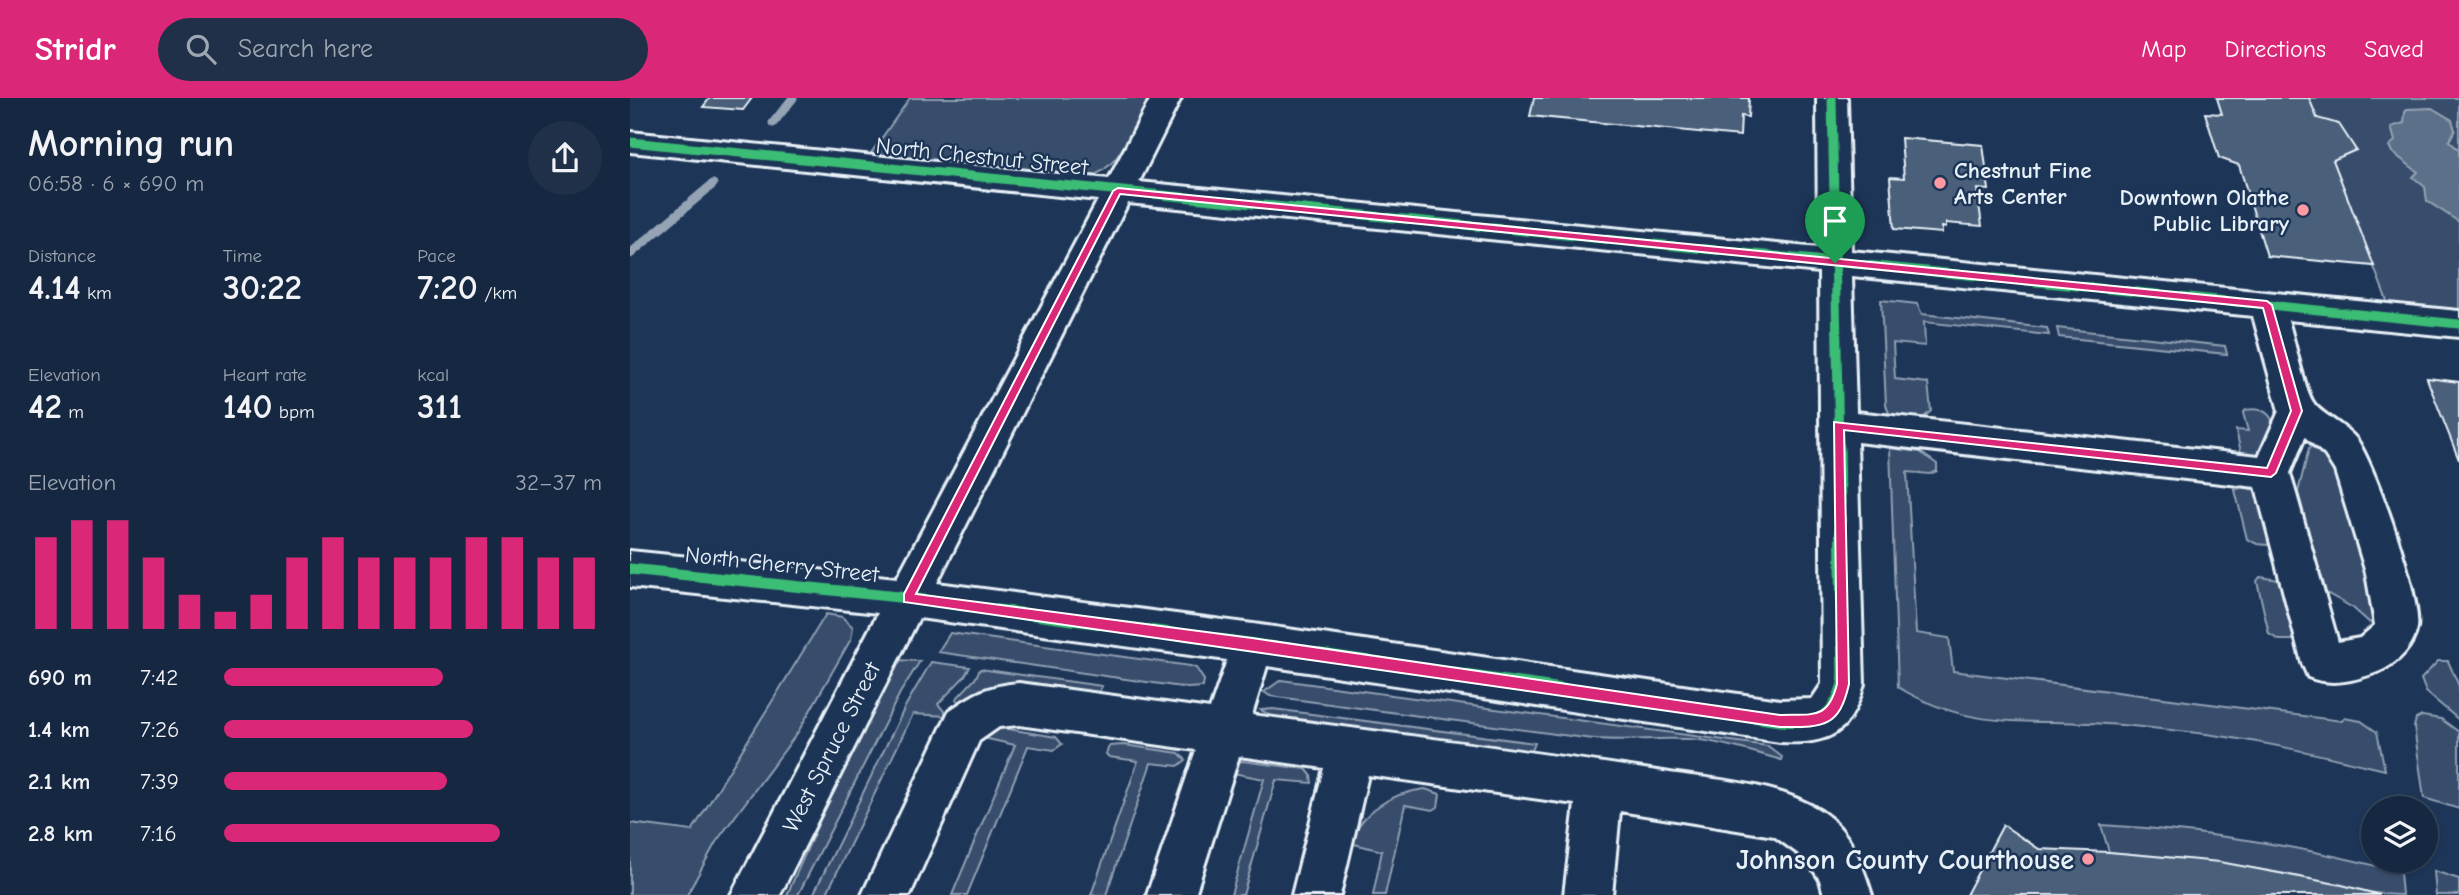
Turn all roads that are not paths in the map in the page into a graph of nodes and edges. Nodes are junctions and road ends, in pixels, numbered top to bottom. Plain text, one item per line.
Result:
1 (1166, 98) edge
2 (1832, 98) edge
3 (630, 142) edge
4 (1118, 191) junction
5 (1835, 263) junction
6 (2267, 305) junction
7 (2459, 324) edge
8 (2297, 411) junction
9 (1838, 425) junction
10 (2271, 473) junction
11 (630, 569) edge
12 (908, 598) junction
13 (1252, 644) junction
14 (1223, 734) junction
15 (1351, 751) junction
16 (1600, 785) junction
17 (755, 895) edge
18 (886, 895) edge
19 (1171, 895) edge
20 (1316, 895) edge
21 (1588, 895) edge
22 (1848, 895) edge

1 - 4 street, West Spruce Street
2 - 5 street
3 - 4 street, North Chestnut Street
4 - 5 street, North Chestnut Street
4 - 12 street, West Spruce Street
5 - 6 street, North Chestnut Street
5 - 9 street
6 - 7 street, North Chestnut Street
6 - 8 street
8 - 10 street
8 - 10 street
9 - 10 street
9 - 13 street, North Cherry Street
11 - 12 street, North Cherry Street
12 - 13 street, North Cherry Street
12 - 17 street, West Spruce Street
13 - 14 street
14 - 15 street
14 - 18 street
14 - 19 street
15 - 16 street
15 - 20 street
16 - 21 street
16 - 22 street

